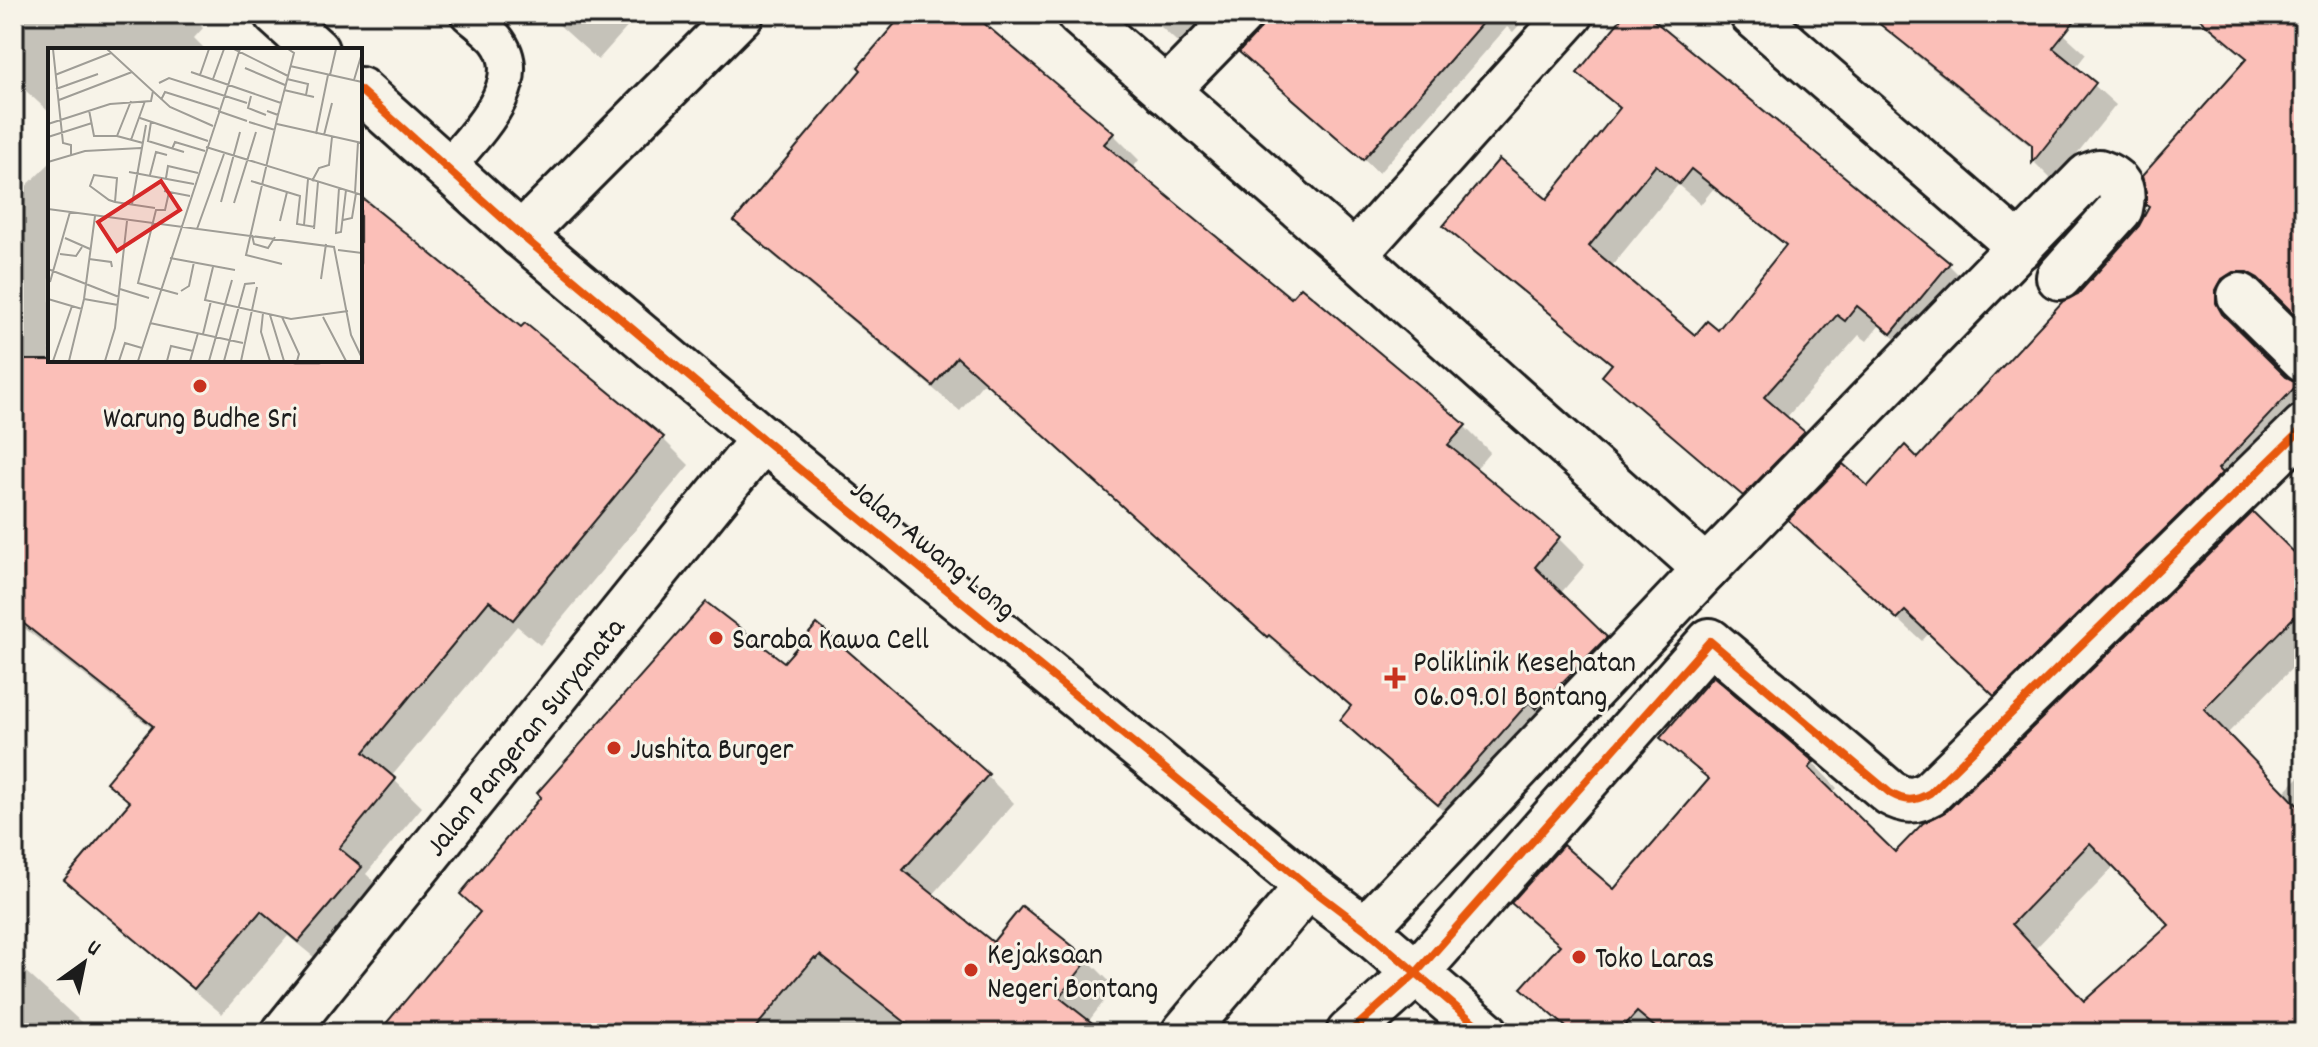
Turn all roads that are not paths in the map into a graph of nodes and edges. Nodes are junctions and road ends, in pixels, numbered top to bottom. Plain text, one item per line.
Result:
1 (276, 14) edge
2 (468, 14) edge
3 (741, 14) edge
4 (1079, 14) edge
5 (1241, 14) edge
6 (1571, 14) edge
7 (1752, 14) edge
8 (314, 48) edge
9 (1166, 91) junction
10 (362, 92) edge
11 (447, 168) junction
12 (521, 235) junction
13 (2020, 247) junction
14 (1354, 255) junction
15 (2059, 277) dead end
16 (2240, 296) dead end
17 (2304, 359) edge
18 (2304, 427) edge
19 (763, 439) junction
20 (1706, 569) junction
21 (1308, 886) junction
22 (1365, 929) junction
23 (1416, 973) junction
24 (284, 1033) edge
25 (1184, 1033) edge
26 (1349, 1033) edge
27 (1486, 1033) edge

1 - 8 street
2 - 11 lane
3 - 12 street
4 - 9 street
5 - 9 street
6 - 14 street
7 - 13 street
9 - 14 street
10 - 11 street, Jalan Awang Long
11 - 12 street, Jalan Awang Long
12 - 19 street, Jalan Awang Long
13 - 15 street
13 - 20 street
14 - 20 street
16 - 17 street
18 - 23 street
19 - 21 street, Jalan Awang Long
19 - 24 street, Jalan Pangeran Suryanata
20 - 22 street
21 - 22 street, Jalan Awang Long
21 - 25 street
22 - 23 street, Jalan Awang Long
23 - 26 street
23 - 27 street, Jalan Awang Long

